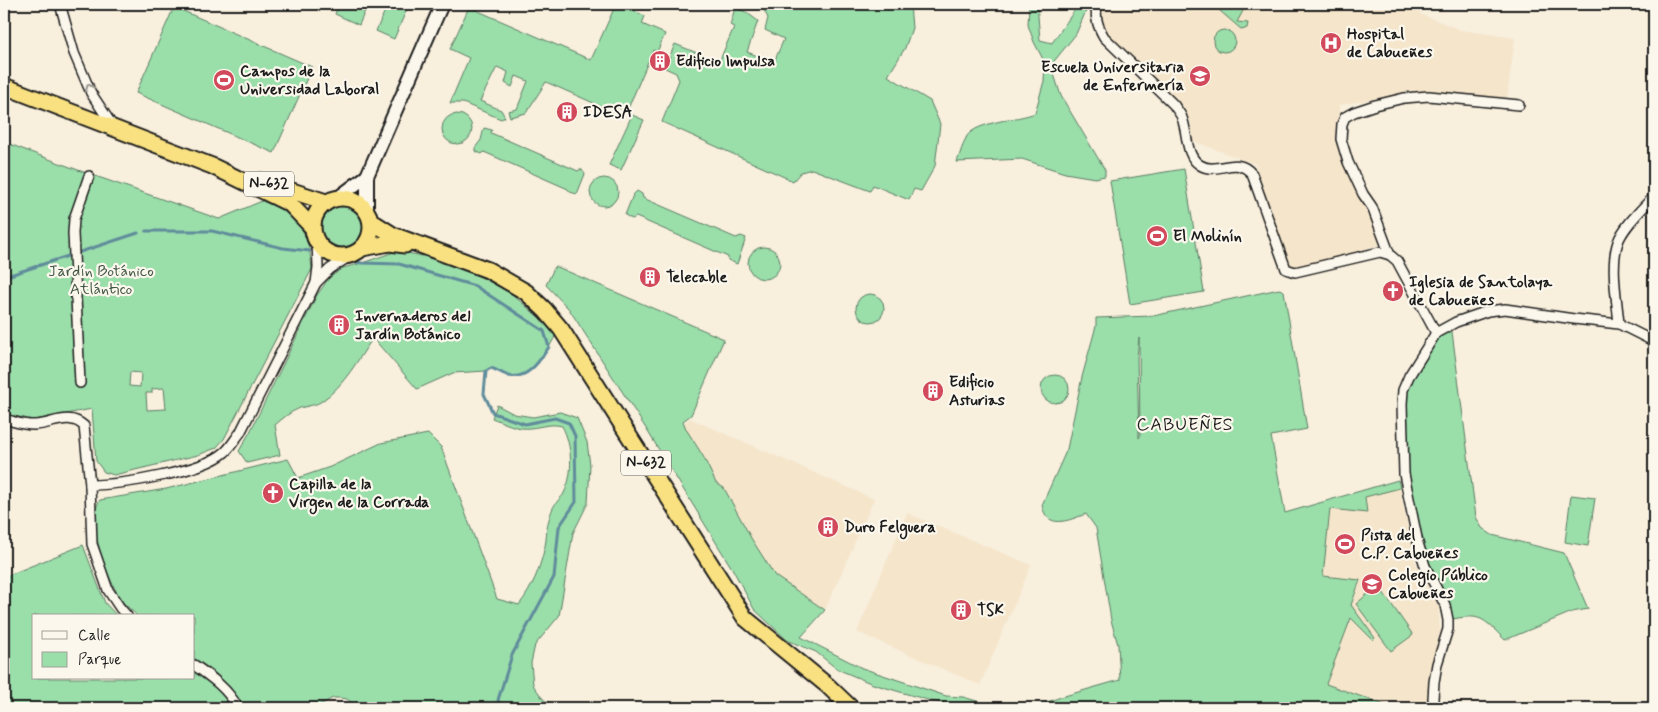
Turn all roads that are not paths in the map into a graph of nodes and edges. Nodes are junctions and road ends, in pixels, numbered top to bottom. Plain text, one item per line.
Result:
1 (60, 4) edge
2 (442, 4) edge
3 (1097, 4) edge
4 (4, 86) edge
5 (1519, 105) dead end
6 (114, 128) junction
7 (212, 166) junction
8 (89, 176) dead end
9 (367, 176) junction
10 (1654, 196) edge
11 (332, 200) junction
12 (369, 216) junction
13 (312, 227) junction
14 (317, 241) junction
15 (422, 247) junction
16 (357, 251) junction
17 (1390, 255) junction
18 (316, 283) junction
19 (1619, 324) junction
20 (1436, 333) junction
21 (1654, 339) edge
22 (80, 383) dead end
23 (4, 419) edge
24 (90, 485) junction
25 (125, 614) edge
26 (195, 666) edge
27 (238, 708) edge
28 (851, 708) edge
29 (1434, 708) edge

6 -> 1 street
2 - 9 street
3 - 17 street
4 - 6 highway, N-632
5 - 17 street
6 - 7 highway, N-632
7 - 11 highway, N-632
7 - 13 highway, N-632
8 - 22 street
9 - 11 street
9 - 12 street
10 - 19 street
11 - 12 highway
11 - 13 highway
12 - 15 highway, N-632
12 - 16 highway
13 - 14 highway, N-632
14 - 16 highway, N-632
14 - 18 street
15 - 16 highway, N-632
15 - 28 highway, N-632
16 - 18 street
17 - 20 street
18 - 24 street
19 - 20 street
19 - 21 street
20 - 29 street
23 - 24 street
24 - 25 street
26 - 27 street

